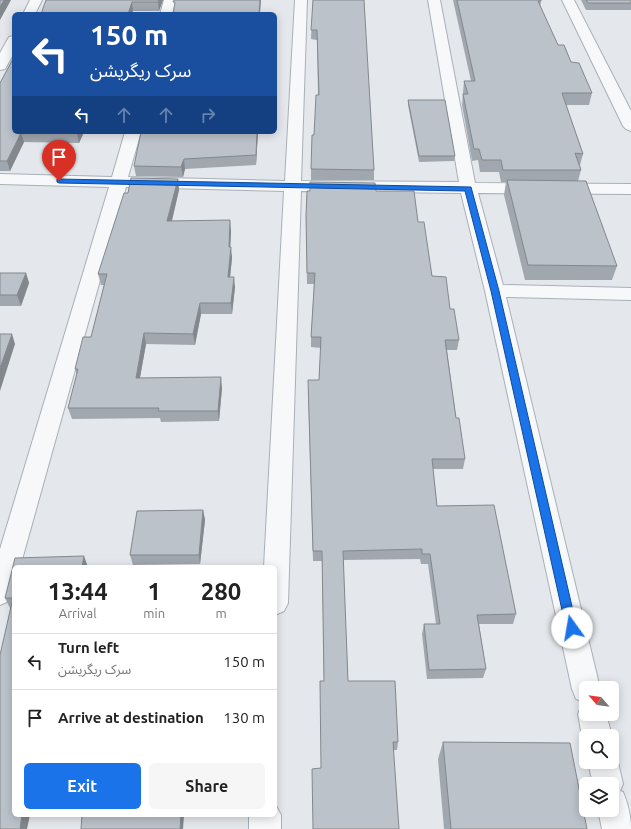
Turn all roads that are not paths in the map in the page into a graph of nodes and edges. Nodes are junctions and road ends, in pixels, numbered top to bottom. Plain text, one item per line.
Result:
1 (36, 0) edge
2 (170, 0) edge
3 (301, 0) edge
4 (434, 0) edge
5 (568, 0) edge
6 (30, 12) edge
7 (167, 12) edge
8 (12, 44) edge
9 (0, 66) edge
10 (631, 126) edge
11 (131, 134) edge
12 (0, 179) edge
13 (118, 182) junction
14 (294, 186) junction
15 (468, 188) junction
16 (631, 189) edge
17 (495, 291) junction
18 (631, 294) edge
19 (277, 565) edge
20 (0, 593) edge
21 (584, 681) edge
22 (265, 817) edge
23 (615, 817) edge
24 (265, 829) edge
25 (618, 829) edge

1 - 6 street
2 - 7 street
3 - 14 street
4 - 15 street
5 - 10 street
8 - 9 street
11 - 13 street
12 - 13 street
13 - 14 street
13 - 20 street
14 - 15 street
14 - 19 street
15 - 16 street
15 - 17 street
17 - 18 street
17 - 21 street
22 - 24 street
23 - 25 street

